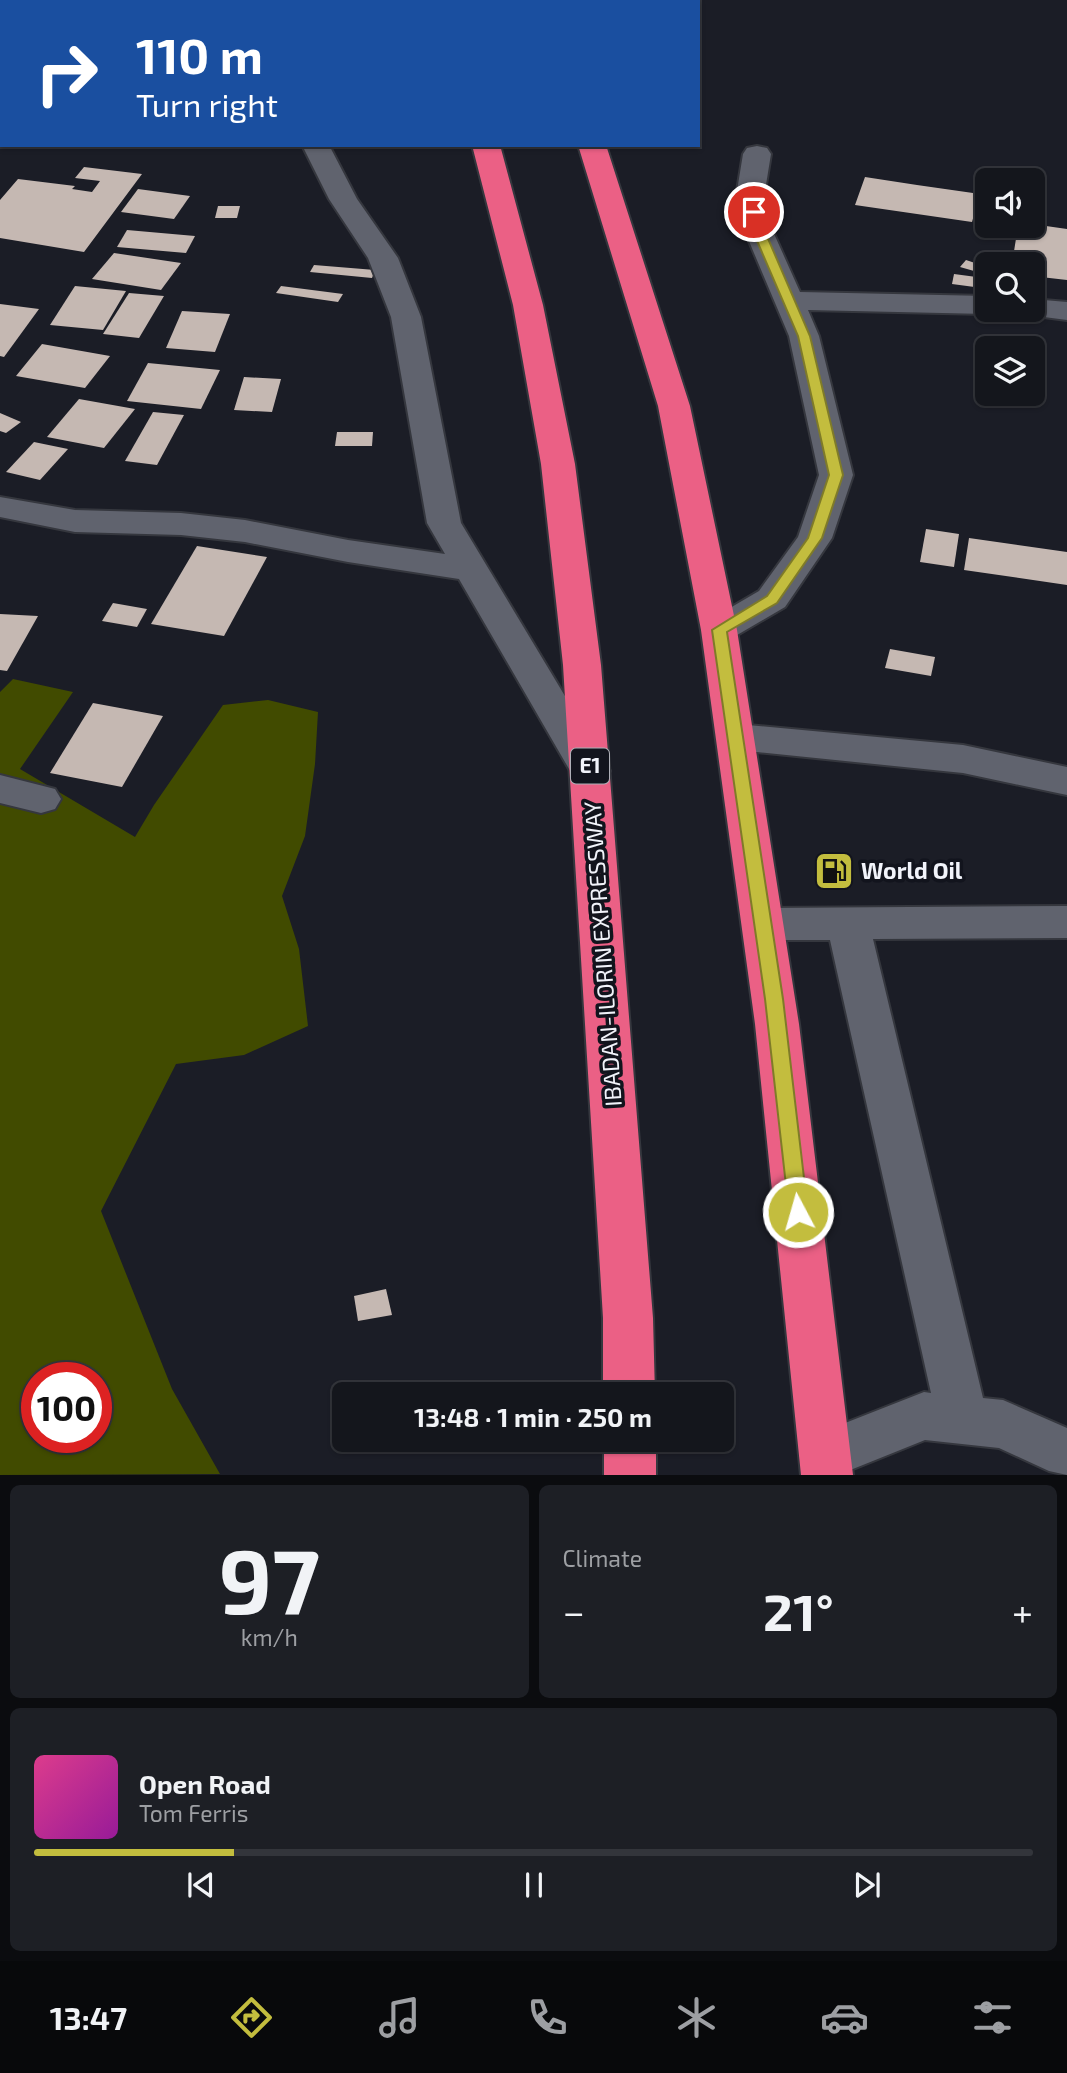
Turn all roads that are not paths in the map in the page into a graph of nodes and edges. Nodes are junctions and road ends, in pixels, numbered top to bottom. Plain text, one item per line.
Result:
1 (316, 147) edge
2 (487, 147) edge
3 (593, 147) edge
4 (757, 154) dead end
5 (790, 301) junction
6 (975, 304) edge
7 (1045, 309) edge
8 (1067, 311) edge
9 (0, 507) edge
10 (470, 569) junction
11 (719, 630) junction
12 (737, 737) junction
13 (590, 771) junction
14 (1067, 781) edge
15 (0, 789) edge
16 (41, 799) dead end
17 (1067, 922) edge
18 (848, 924) junction
19 (764, 925) junction
20 (629, 1382) edge
21 (963, 1420) junction
22 (630, 1452) edge
23 (1067, 1454) edge
24 (826, 1465) edge
25 (630, 1475) edge

1 - 10 street
2 - 13 highway, IBADAN-ILORIN EXPRESSWAY / E1
3 - 11 highway
4 - 5 street
5 - 6 street
5 - 11 street
7 - 8 street
9 - 10 street
10 - 13 street
11 - 12 highway
12 - 14 street
12 - 19 highway
13 - 20 highway, IBADAN-ILORIN EXPRESSWAY / E1
15 - 16 street
17 - 18 street
18 - 19 street
18 - 21 street
19 - 24 highway
21 - 23 street
21 - 24 street
22 - 25 highway

